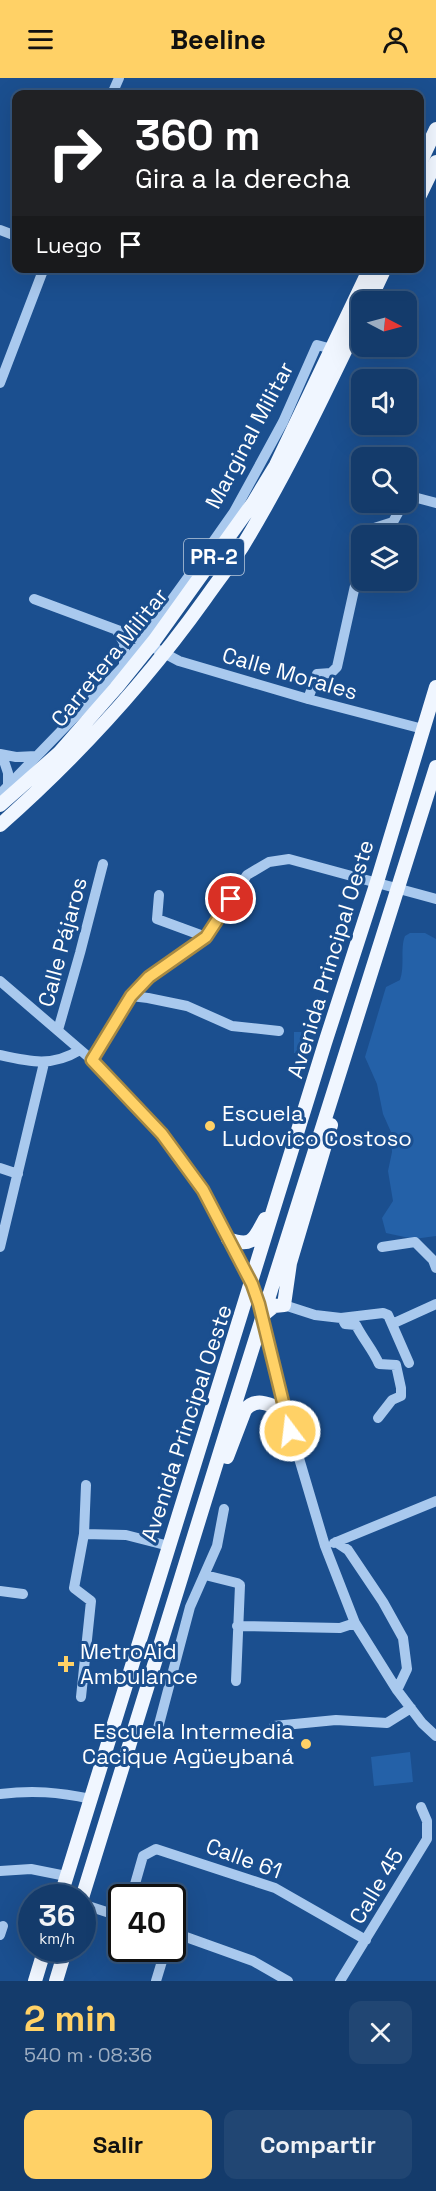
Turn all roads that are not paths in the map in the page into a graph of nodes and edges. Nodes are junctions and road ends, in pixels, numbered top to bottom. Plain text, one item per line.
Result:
1 (436, 129) edge
2 (429, 164) edge
3 (425, 191) edge
4 (42, 273) edge
5 (368, 273) edge
6 (383, 273) edge
7 (374, 291) edge
8 (351, 338) edge
9 (0, 383) edge
10 (417, 500) edge
11 (436, 503) edge
12 (398, 513) edge
13 (384, 525) edge
14 (354, 591) edge
15 (34, 599) dead end
16 (117, 630) junction
17 (146, 643) junction
18 (165, 654) junction
19 (124, 666) junction
20 (436, 687) edge
21 (308, 699) junction
22 (423, 729) junction
23 (1, 755) edge
24 (36, 756) junction
25 (436, 767) edge
26 (8, 786) junction
27 (1, 804) edge
28 (0, 825) edge
29 (103, 864) dead end
30 (377, 882) junction
31 (397, 888) junction
32 (159, 895) dead end
33 (436, 899) edge
34 (206, 937) junction
35 (0, 981) edge
36 (131, 996) junction
37 (58, 1030) junction
38 (279, 1031) dead end
39 (80, 1050) junction
40 (0, 1055) edge
41 (92, 1060) junction
42 (44, 1063) junction
43 (336, 1084) junction
44 (0, 1168) edge
45 (18, 1174) junction
46 (282, 1188) junction
47 (228, 1239) junction
48 (0, 1247) edge
49 (382, 1247) dead end
50 (436, 1268) edge
51 (252, 1284) junction
52 (436, 1304) edge
53 (284, 1305) junction
54 (263, 1315) junction
55 (341, 1318) junction
56 (392, 1324) junction
57 (409, 1363) dead end
58 (285, 1412) junction
59 (378, 1418) dead end
60 (215, 1470) junction
61 (86, 1485) dead end
62 (436, 1501) edge
63 (224, 1509) dead end
64 (84, 1534) junction
65 (336, 1542) junction
66 (169, 1546) junction
67 (325, 1546) junction
68 (205, 1575) junction
69 (0, 1591) edge
70 (23, 1594) dead end
71 (174, 1603) junction
72 (190, 1607) junction
73 (355, 1623) junction
74 (237, 1626) junction
75 (236, 1681) dead end
76 (396, 1690) junction
77 (81, 1697) dead end
78 (411, 1708) junction
79 (274, 1726) dead end
80 (158, 1728) dead end
81 (436, 1736) edge
82 (0, 1794) edge
83 (91, 1799) junction
84 (421, 1807) dead end
85 (0, 1871) edge
86 (66, 1876) junction
87 (64, 1884) edge
88 (83, 1884) edge
89 (87, 1884) edge
90 (135, 1884) edge
91 (186, 1937) edge
92 (366, 1940) junction
93 (41, 1962) edge
94 (62, 1962) edge
95 (162, 1962) edge
96 (35, 1981) edge
97 (56, 1981) edge
98 (156, 1981) edge
99 (288, 1981) edge
100 (340, 1981) edge

1 - 2 main road
2 - 3 main road
4 - 9 street
5 - 17 main road, Carretera Militar / PR-2
6 - 7 main road
8 - 18 main road, Carretera Militar / PR-2
10 - 11 street
12 - 13 street
14 - 21 street
15 - 16 street, Calle Morales
16 - 17 street, Calle Morales
16 - 19 street
17 - 18 street, Calle Morales
17 - 19 street
17 - 27 main road, Carretera Militar / PR-2
18 - 21 street, Calle Morales
18 - 28 main road, Carretera Militar / PR-2
19 - 24 street
20 - 22 main road, Avenida Principal Oeste
21 - 22 street, Calle Morales
22 - 30 main road, Avenida Principal Oeste
23 - 24 street
23 - 26 street
24 - 26 street
25 - 31 main road, Avenida Principal Oeste
26 - 27 street
29 - 37 street, Calle Pájaros
30 - 31 street
30 - 34 street
30 - 46 main road, Avenida Principal Oeste
31 - 33 street
31 - 43 main road, Avenida Principal Oeste
32 - 34 street
34 - 36 street
35 - 37 street
36 - 38 street
36 - 41 street
37 - 39 street
39 - 41 street
39 - 42 street
40 - 42 street
41 - 47 street
42 - 45 street
43 - 53 main road
43 - 54 main road, Avenida Principal Oeste
44 - 45 street
45 - 48 street
46 - 47 main road
46 - 51 main road, Avenida Principal Oeste
47 - 51 street
49 - 50 street
51 - 54 street
51 - 66 main road, Avenida Principal Oeste
52 - 56 street
53 - 54 main road
53 - 55 street
54 - 58 street
54 - 60 main road, Avenida Principal Oeste
55 - 56 street
55 - 59 street
56 - 57 street
58 - 60 main road
58 - 67 street
60 - 71 main road, Avenida Principal Oeste
61 - 64 street
62 - 65 street
63 - 68 street
64 - 66 street
64 - 77 street
65 - 67 street
65 - 76 street
66 - 83 main road, Avenida Principal Oeste
67 - 73 street
68 - 72 street
68 - 74 street
69 - 70 street
71 - 72 street
71 - 89 main road, Avenida Principal Oeste
72 - 80 street
73 - 74 street
73 - 76 street
74 - 75 street
76 - 78 street
78 - 79 street
78 - 81 street
82 - 83 street
83 - 86 main road, Avenida Principal Oeste
83 - 88 main road
84 - 92 street, Calle 45
85 - 86 street
86 - 87 main road, Avenida Principal Oeste
90 - 92 street, Calle 61
91 - 99 street
92 - 100 street, Calle 45
93 - 96 main road
94 - 97 main road
95 - 98 street

